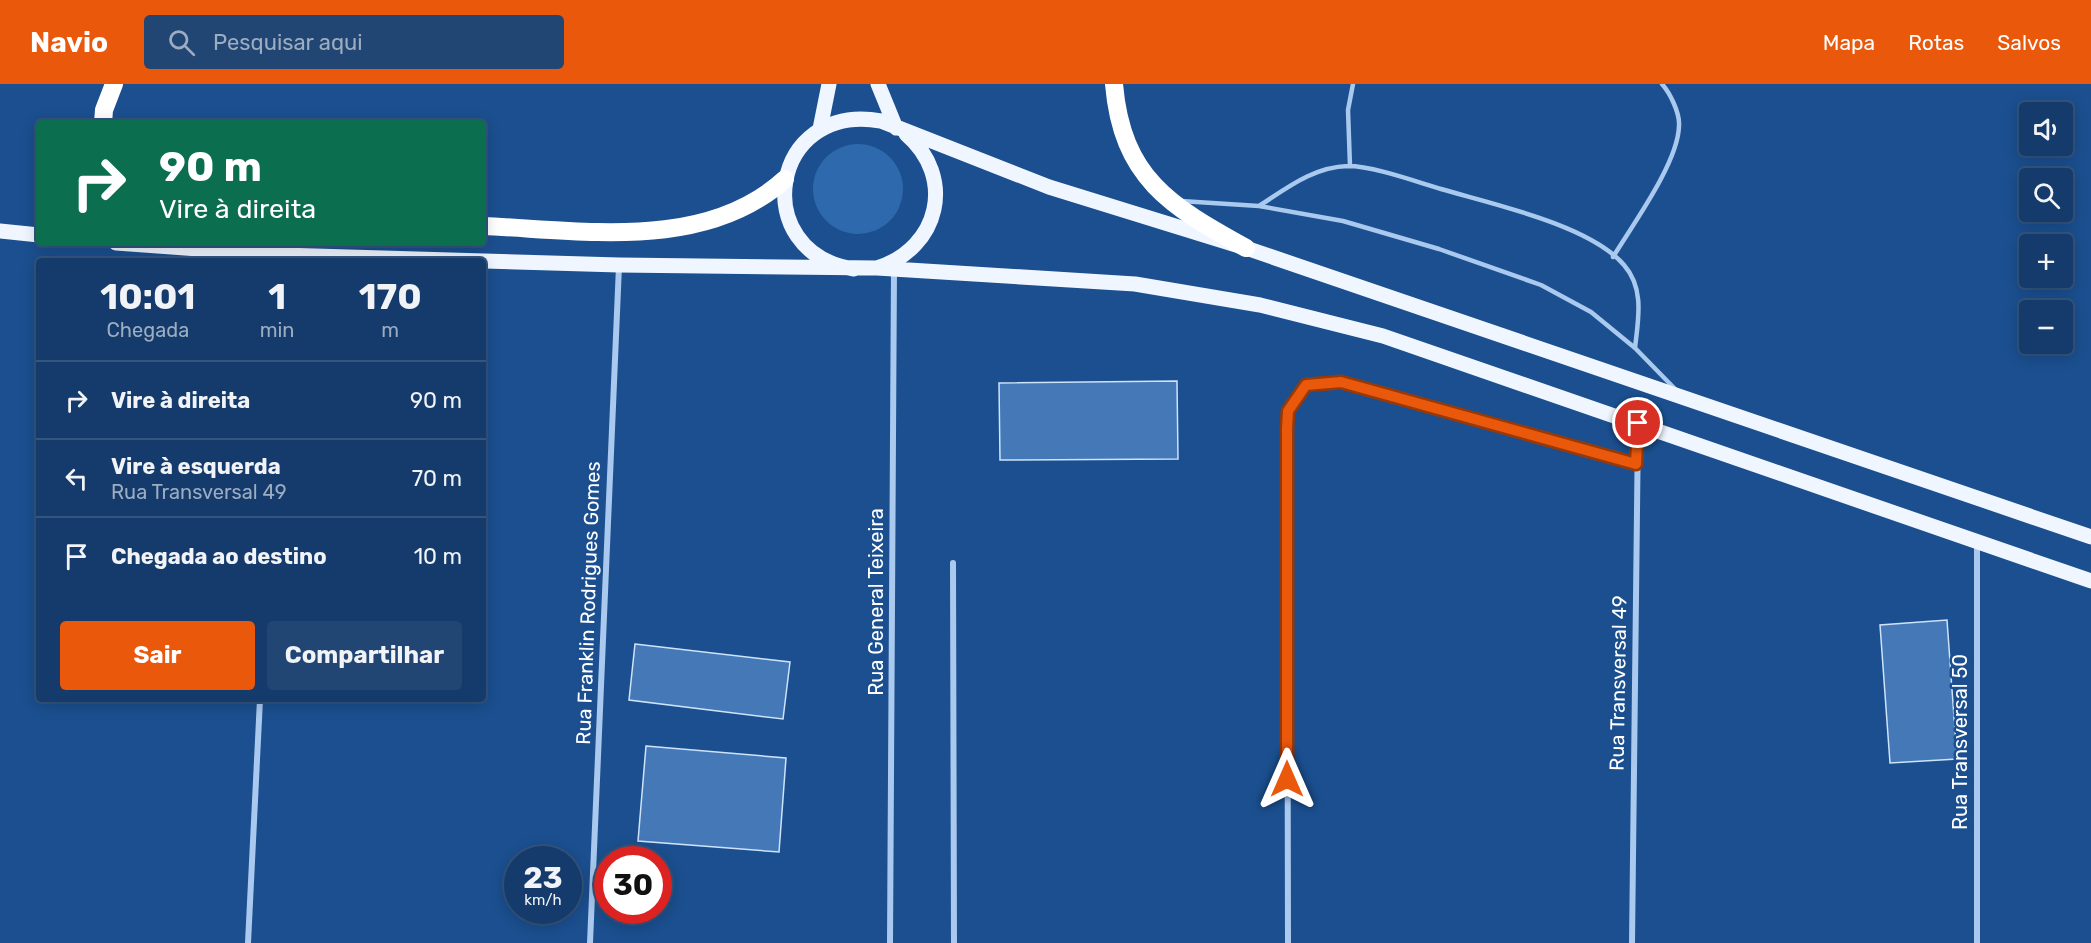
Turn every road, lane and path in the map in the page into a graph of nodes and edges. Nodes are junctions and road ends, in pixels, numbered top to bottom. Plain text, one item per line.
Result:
1 (114, 84) edge
2 (830, 84) edge
3 (878, 84) edge
4 (1114, 84) edge
5 (1353, 84) edge
6 (1662, 84) edge
7 (103, 120) edge
8 (820, 129) junction
9 (900, 130) junction
10 (1350, 166) junction
11 (785, 179) junction
12 (1167, 200) junction
13 (1259, 206) junction
14 (486, 226) edge
15 (0, 231) edge
16 (36, 235) edge
17 (149, 246) edge
18 (1246, 248) junction
19 (1613, 257) junction
20 (282, 258) edge
21 (486, 262) edge
22 (619, 265) junction
23 (893, 266) junction
24 (854, 269) junction
25 (1635, 348) junction
26 (1681, 395) junction
27 (1638, 423) junction
28 (1636, 464) junction
29 (2091, 537) edge
30 (1977, 540) junction
31 (953, 563) dead end
32 (2091, 581) edge
33 (260, 702) edge
34 (248, 943) edge
35 (590, 943) edge
36 (890, 943) edge
37 (954, 943) edge
38 (1288, 943) edge
39 (1632, 943) edge
40 (1977, 943) edge

1 - 7 highway
2 - 8 main road
3 - 9 main road
4 - 12 highway
5 - 10 lane
6 - 19 lane
8 - 9 main road
8 - 11 main road
9 - 18 main road
9 - 23 main road
10 - 13 lane
10 - 19 lane
11 - 14 highway
11 - 24 main road
12 - 13 lane
12 - 18 highway
13 - 25 lane
15 - 16 main road
17 - 20 main road
18 - 26 main road
19 - 25 lane
21 - 22 main road
22 - 24 main road
22 - 35 street, Rua Franklin Rodrigues Gomes
23 - 24 main road
23 - 27 main road
23 - 36 street, Rua General Teixeira
25 - 26 lane
26 - 29 main road
27 - 28 street, Rua Transversal 49
27 - 30 main road
28 - 38 street
28 - 39 street, Rua Transversal 49
30 - 32 main road
30 - 40 street, Rua Transversal 50
31 - 37 street
33 - 34 street

